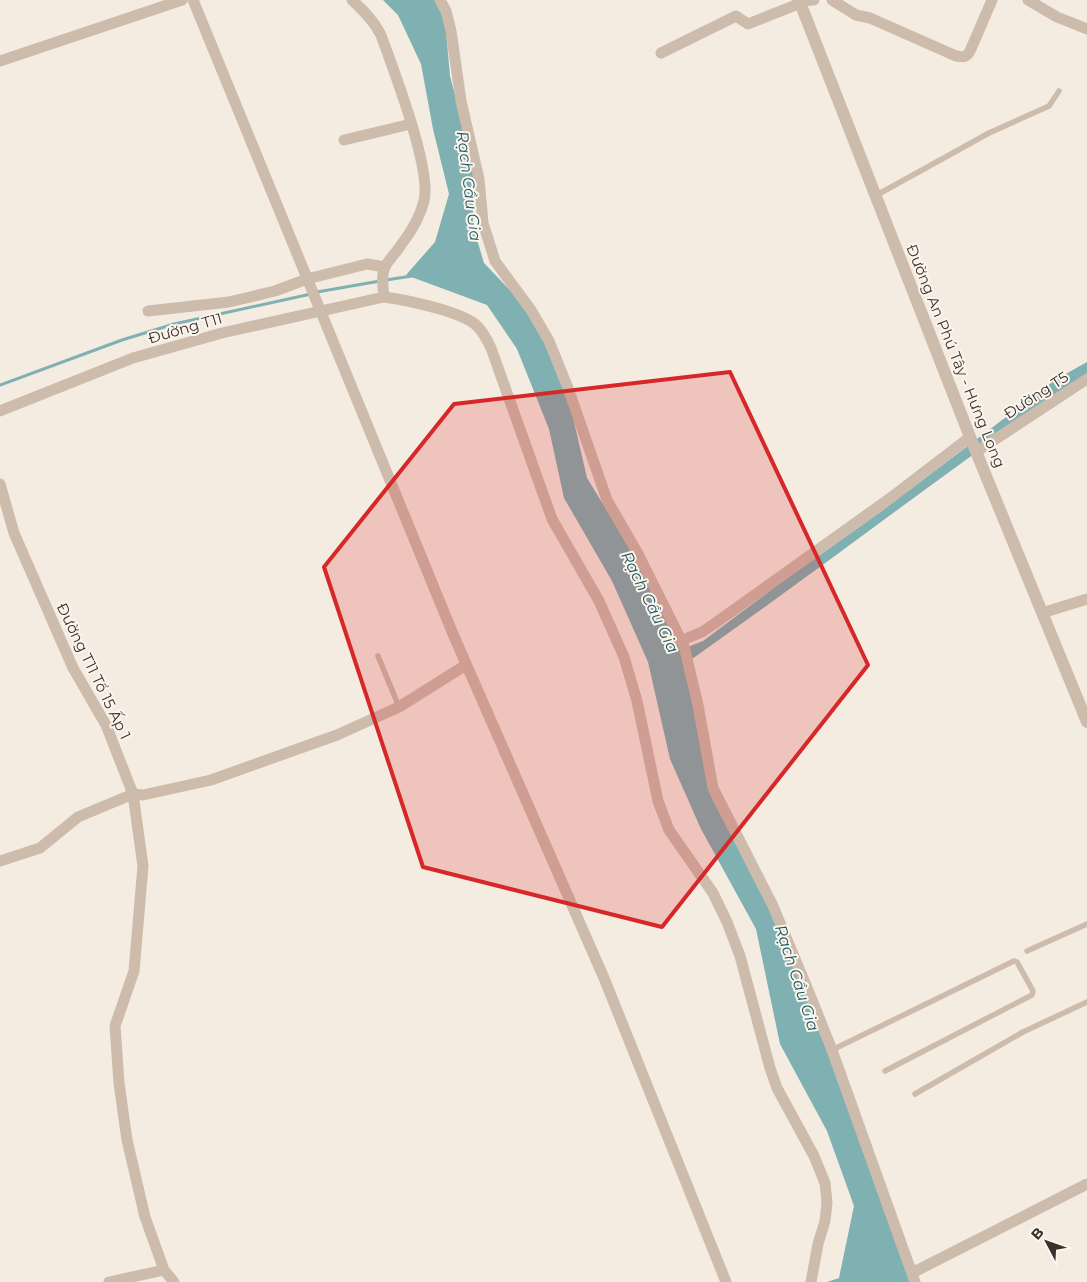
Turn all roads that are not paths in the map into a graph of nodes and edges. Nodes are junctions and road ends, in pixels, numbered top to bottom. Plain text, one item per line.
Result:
1 (182, 0) edge
2 (193, 0) edge
3 (352, 0) edge
4 (440, 0) edge
5 (814, 0) edge
6 (832, 0) edge
7 (992, 0) edge
8 (1028, 0) edge
9 (800, 2) edge
10 (1087, 29) edge
11 (661, 53) dead end
12 (0, 61) edge
13 (1059, 91) dead end
14 (411, 124) junction
15 (344, 140) dead end
16 (876, 196) junction
17 (385, 267) junction
18 (308, 279) junction
19 (383, 292) junction
20 (148, 311) dead end
21 (319, 311) junction
22 (1087, 379) edge
23 (0, 412) edge
24 (970, 438) junction
25 (976, 452) junction
26 (0, 484) edge
27 (1087, 599) edge
28 (1042, 613) junction
29 (682, 643) junction
30 (378, 656) dead end
31 (466, 665) junction
32 (399, 707) junction
33 (1087, 722) edge
34 (133, 794) junction
35 (0, 861) edge
36 (1087, 924) edge
37 (1027, 951) dead end
38 (1087, 1002) edge
39 (832, 1050) junction
40 (885, 1071) dead end
41 (915, 1094) dead end
42 (1087, 1184) edge
43 (164, 1270) junction
44 (913, 1277) edge
45 (109, 1282) edge
46 (174, 1282) edge
47 (726, 1282) edge
48 (811, 1282) edge

1 - 12 street
2 - 18 street
3 - 14 street
4 - 29 street
5 - 9 street
6 - 7 street
8 - 10 street
9 - 11 street
9 - 16 street, Đường An Phú Tây - Hưng Long
13 - 16 lane
14 - 15 street
14 - 17 street
16 - 24 street, Đường An Phú Tây - Hưng Long
17 - 18 street
17 - 19 street
18 - 20 street
18 - 21 street
19 - 21 street, Đường T11
19 - 48 street
21 - 23 street, Đường T11
21 - 31 street
22 - 25 street, Đường T5
24 - 25 street, Đường An Phú Tây - Hưng Long
24 - 29 street
25 - 28 street, Đường An Phú Tây - Hưng Long
26 - 34 street, Đường T11 Tổ 15 Ấp 1
27 - 28 street
28 - 33 street, Đường An Phú Tây - Hưng Long
29 - 39 street
30 - 32 lane
31 - 32 street
31 - 47 street
32 - 34 street
34 - 35 street
34 - 43 street, Đường T11 Tổ 15 Ấp 1
36 - 37 lane
38 - 41 lane
39 - 40 lane
39 - 44 street
42 - 44 street
43 - 45 street
43 - 46 street, Đường T11 Tổ 15 Ấp 1

